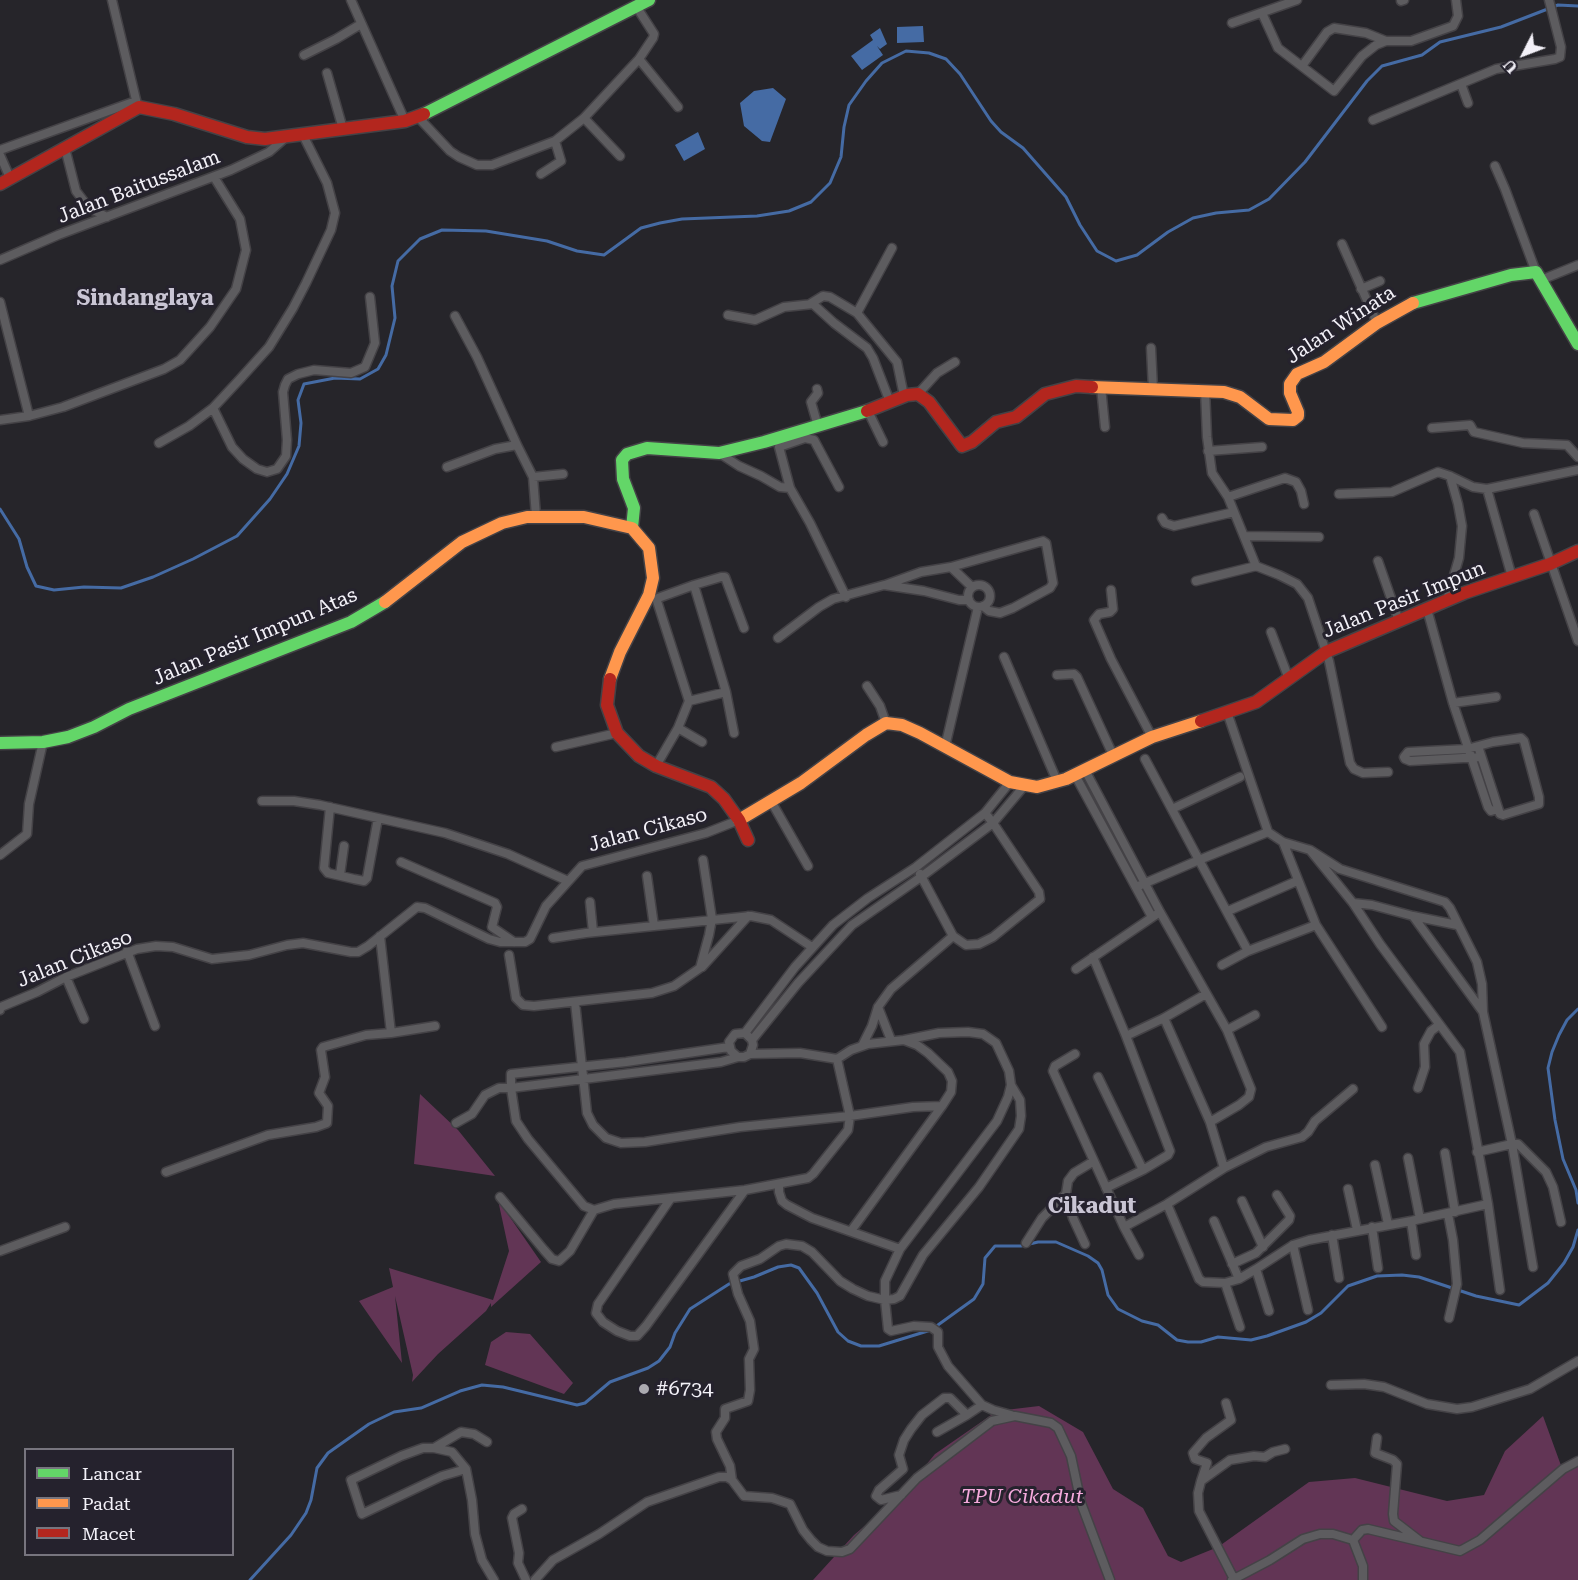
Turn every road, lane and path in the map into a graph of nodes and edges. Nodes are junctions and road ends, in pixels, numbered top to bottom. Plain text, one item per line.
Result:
1 (112, 0) edge
2 (351, 0) edge
3 (649, 0) edge
4 (1297, 0) edge
5 (1456, 0) edge
6 (1550, 2) edge
7 (636, 6) junction
8 (1262, 13) junction
9 (1233, 23) dead end
10 (361, 24) junction
11 (1386, 41) junction
12 (304, 55) dead end
13 (639, 59) junction
14 (1302, 66) junction
15 (327, 73) dead end
16 (1461, 84) junction
17 (1468, 103) dead end
18 (137, 104) junction
19 (678, 107) dead end
20 (418, 117) junction
21 (584, 118) junction
22 (1373, 120) dead end
23 (405, 121) junction
24 (343, 129) junction
25 (303, 135) junction
26 (285, 138) junction
27 (555, 141) junction
28 (65, 148) junction
29 (0, 150) edge
30 (0, 155) edge
31 (620, 156) dead end
32 (1495, 166) dead end
33 (541, 174) dead end
34 (214, 177) junction
35 (5, 181) edge
36 (107, 217) junction
37 (1342, 244) dead end
38 (892, 248) dead end
39 (0, 260) edge
40 (1578, 265) edge
41 (1539, 276) junction
42 (1380, 281) dead end
43 (1361, 289) junction
44 (370, 297) dead end
45 (0, 302) edge
46 (810, 304) junction
47 (857, 313) junction
48 (728, 315) dead end
49 (454, 316) dead end
50 (1377, 323) junction
51 (1578, 344) edge
52 (1151, 348) dead end
53 (956, 362) dead end
54 (1101, 387) junction
55 (817, 389) dead end
56 (1153, 389) junction
57 (1205, 390) junction
58 (918, 394) junction
59 (904, 396) junction
60 (890, 402) junction
61 (213, 408) junction
62 (868, 411) junction
63 (29, 416) junction
64 (0, 420) edge
65 (818, 426) junction
66 (1105, 427) dead end
67 (1432, 428) dead end
68 (883, 442) dead end
69 (1578, 442) edge
70 (159, 443) dead end
71 (517, 445) junction
72 (1567, 445) junction
73 (1262, 447) dead end
74 (1208, 451) junction
75 (719, 453) junction
76 (1578, 457) edge
77 (447, 467) dead end
78 (1578, 470) edge
79 (563, 474) dead end
80 (1450, 476) junction
81 (533, 477) junction
82 (839, 487) dead end
83 (790, 488) junction
84 (1487, 489) junction
85 (1339, 494) dead end
86 (1228, 497) junction
87 (1304, 504) dead end
88 (1234, 512) junction
89 (1534, 514) dead end
90 (536, 516) junction
91 (1162, 518) dead end
92 (632, 528) junction
93 (1244, 536) junction
94 (1319, 537) dead end
95 (1578, 551) edge
96 (1378, 561) dead end
97 (1550, 564) junction
98 (1256, 566) junction
99 (951, 567) junction
100 (1512, 577) junction
101 (1196, 581) dead end
102 (693, 585) junction
103 (884, 585) junction
104 (972, 587) junction
105 (1111, 590) dead end
106 (846, 597) junction
107 (969, 600) junction
108 (1449, 600) junction
109 (981, 606) junction
110 (1427, 609) junction
111 (1399, 621) junction
112 (744, 628) dead end
113 (1271, 632) dead end
114 (778, 638) dead end
115 (1578, 641) edge
116 (1326, 652) junction
117 (1004, 657) dead end
118 (1057, 675) dead end
119 (1289, 679) junction
120 (867, 686) dead end
121 (726, 692) junction
122 (1496, 697) dead end
123 (689, 701) junction
124 (1453, 703) junction
125 (1227, 712) junction
126 (886, 723) junction
127 (678, 728) junction
128 (617, 733) junction
129 (734, 734) dead end
130 (1152, 737) junction
131 (0, 742) edge
132 (43, 742) junction
133 (702, 742) dead end
134 (1478, 746) junction
135 (556, 747) dead end
136 (945, 747) junction
137 (1467, 748) junction
138 (1113, 755) junction
139 (1481, 757) junction
140 (1470, 758) junction
141 (1145, 759) dead end
142 (656, 766) junction
143 (1080, 772) junction
144 (1388, 772) dead end
145 (1240, 777) dead end
146 (1057, 781) junction
147 (1010, 782) junction
148 (1025, 785) junction
149 (1101, 800) junction
150 (262, 801) dead end
151 (771, 801) junction
152 (1091, 805) junction
153 (330, 807) junction
154 (1172, 809) junction
155 (1497, 809) junction
156 (985, 813) junction
157 (378, 818) junction
158 (739, 820) junction
159 (993, 823) junction
160 (1268, 832) junction
161 (748, 840) dead end
162 (1282, 842) junction
163 (344, 846) dead end
164 (1310, 850) junction
165 (0, 855) edge
166 (703, 860) dead end
167 (1199, 860) junction
168 (401, 862) dead end
169 (808, 866) dead end
170 (916, 867) junction
171 (340, 875) junction
172 (647, 876) dead end
173 (921, 877) junction
174 (568, 881) junction
175 (1297, 881) junction
176 (1146, 882) junction
177 (1136, 887) junction
178 (590, 902) dead end
179 (1353, 903) junction
180 (1228, 911) junction
181 (1156, 915) junction
182 (748, 916) junction
183 (1413, 916) junction
184 (712, 920) junction
185 (1316, 925) junction
186 (1457, 925) junction
187 (654, 926) junction
188 (593, 932) junction
189 (380, 936) junction
190 (953, 936) junction
191 (554, 938) dead end
192 (518, 943) junction
193 (812, 947) junction
194 (127, 951) junction
195 (1248, 951) junction
196 (509, 955) dead end
197 (1093, 957) junction
198 (1222, 965) dead end
199 (700, 969) junction
200 (1076, 969) dead end
201 (66, 977) junction
202 (1206, 994) junction
203 (576, 1002) junction
204 (878, 1007) junction
205 (0, 1008) edge
206 (1483, 1012) junction
207 (1255, 1015) dead end
208 (1164, 1018) junction
209 (84, 1019) dead end
210 (1439, 1025) junction
211 (155, 1026) dead end
212 (435, 1026) dead end
213 (1382, 1028) dead end
214 (1227, 1030) junction
215 (391, 1033) junction
216 (1126, 1036) junction
217 (749, 1037) junction
218 (891, 1040) junction
219 (904, 1040) junction
220 (862, 1046) junction
221 (729, 1047) junction
222 (750, 1054) junction
223 (1075, 1054) dead end
224 (738, 1057) junction
225 (837, 1059) junction
226 (581, 1066) junction
227 (1098, 1077) dead end
228 (582, 1078) junction
229 (1011, 1085) junction
230 (511, 1088) junction
231 (1418, 1088) dead end
232 (1353, 1089) dead end
233 (942, 1106) junction
234 (850, 1116) junction
235 (1210, 1122) junction
236 (456, 1123) dead end
237 (1512, 1144) junction
238 (1477, 1152) junction
239 (1444, 1153) dead end
240 (1408, 1158) dead end
241 (1094, 1161) junction
242 (1375, 1165) dead end
243 (1224, 1168) junction
244 (1143, 1170) junction
245 (166, 1172) dead end
246 (780, 1184) junction
247 (1106, 1188) junction
248 (1348, 1189) dead end
249 (745, 1190) junction
250 (1066, 1194) junction
251 (1277, 1195) dead end
252 (500, 1197) dead end
253 (671, 1198) junction
254 (1242, 1201) dead end
255 (1167, 1204) junction
256 (1488, 1204) junction
257 (594, 1210) junction
258 (1451, 1213) junction
259 (1415, 1220) junction
260 (1214, 1221) dead end
261 (1561, 1222) dead end
262 (1388, 1224) junction
263 (65, 1227) dead end
264 (1124, 1227) junction
265 (1372, 1227) junction
266 (1357, 1230) junction
267 (851, 1231) junction
268 (1332, 1235) junction
269 (1026, 1243) dead end
270 (1085, 1244) dead end
271 (1293, 1245) junction
272 (1263, 1247) junction
273 (900, 1250) junction
274 (0, 1251) edge
275 (1139, 1255) dead end
276 (1416, 1255) dead end
277 (1232, 1264) junction
278 (1533, 1267) dead end
279 (1378, 1268) dead end
280 (1256, 1269) junction
281 (1340, 1278) dead end
282 (1239, 1279) junction
283 (1225, 1282) junction
284 (1500, 1290) dead end
285 (885, 1300) junction
286 (1308, 1310) dead end
287 (1269, 1311) dead end
288 (1449, 1318) dead end
289 (1240, 1327) dead end
290 (1578, 1361) edge
291 (1331, 1385) dead end
292 (1226, 1403) dead end
293 (982, 1405) junction
294 (967, 1415) junction
295 (1015, 1416) junction
296 (937, 1432) dead end
297 (453, 1437) junction
298 (1377, 1438) dead end
299 (488, 1442) dead end
300 (434, 1448) junction
301 (1285, 1449) dead end
302 (452, 1452) junction
303 (1578, 1461) edge
304 (466, 1469) junction
305 (732, 1480) junction
306 (1201, 1481) junction
307 (903, 1494) junction
308 (522, 1509) dead end
309 (1353, 1540) junction
310 (1423, 1543) junction
311 (541, 1572) junction
312 (1233, 1579) edge
313 (494, 1580) edge
314 (526, 1580) edge
315 (535, 1580) edge
316 (546, 1580) edge
317 (1110, 1580) edge
318 (1363, 1580) edge

1 - 18 street
2 - 10 street
3 - 7 street
4 - 8 street
5 - 11 street
6 - 16 street
7 - 13 street
7 - 20 street
8 - 9 street
8 - 14 street
10 - 12 street
10 - 23 street
11 - 14 street
11 - 14 street
13 - 19 street
13 - 21 street
15 - 24 street
16 - 17 street
16 - 22 street
18 - 26 street
18 - 28 street
18 - 29 street
20 - 23 street
20 - 27 street
21 - 27 street
21 - 31 street
23 - 24 street
24 - 25 street
25 - 26 street
25 - 61 street
26 - 34 street, Jalan Baitussalam
27 - 33 street
28 - 35 street
28 - 36 street
30 - 35 street
32 - 41 street
34 - 36 street, Jalan Baitussalam
34 - 63 street
36 - 39 street, Jalan Baitussalam
37 - 43 street
38 - 47 street
40 - 41 street
41 - 50 street, Jalan Winata
41 - 51 street
42 - 43 street
43 - 50 street
44 - 61 street
45 - 63 street
46 - 47 street
46 - 48 street
46 - 60 street
47 - 59 street
49 - 71 street
50 - 57 street, Jalan Winata
52 - 56 street
53 - 58 street
54 - 56 street
54 - 58 street
54 - 66 street
55 - 65 street
56 - 57 street
57 - 74 street
58 - 59 street
59 - 60 street
60 - 62 street
61 - 70 street
62 - 65 street
62 - 68 street
63 - 64 street
65 - 75 street
67 - 72 street
69 - 72 street
71 - 77 street
71 - 81 street
72 - 76 street
73 - 74 street
74 - 86 street
75 - 83 street
75 - 92 street
78 - 84 street
79 - 81 street
80 - 84 street
80 - 85 street
80 - 108 street
81 - 90 street
82 - 83 street
83 - 106 street
84 - 100 street
86 - 87 street
86 - 88 street
88 - 91 street
88 - 93 street
89 - 97 street
90 - 92 street, Jalan Pasir Impun Atas
90 - 132 street, Jalan Pasir Impun Atas
92 - 128 street
93 - 94 street
93 - 98 street
95 - 97 street, Jalan Pasir Impun
96 - 111 street
97 - 100 street, Jalan Pasir Impun
97 - 115 street
98 - 101 street
98 - 116 street
99 - 103 street
99 - 104 street
99 - 109 street
100 - 108 street, Jalan Pasir Impun
102 - 112 street
102 - 121 street
102 - 123 street
103 - 106 street
103 - 107 street
104 - 107 street
104 - 109 street
105 - 130 street
106 - 114 street
107 - 109 street
108 - 110 street, Jalan Pasir Impun
109 - 136 street
110 - 111 street, Jalan Pasir Impun
110 - 124 street
111 - 116 street, Jalan Pasir Impun
113 - 119 street
116 - 119 street, Jalan Pasir Impun
116 - 144 street
117 - 146 street
118 - 138 street
119 - 125 street, Jalan Pasir Impun
120 - 126 street
121 - 123 street
121 - 129 street
122 - 124 street
123 - 127 street
124 - 137 street
125 - 130 street, Jalan Pasir Impun
125 - 160 street
126 - 136 street, Jalan Pasir Impun
126 - 151 street
127 - 133 street
127 - 142 street
128 - 135 street
128 - 142 street
130 - 138 street, Jalan Pasir Impun
131 - 132 street, Jalan Pasir Impun Atas
132 - 165 street
134 - 137 street
134 - 139 street
134 - 155 street
136 - 147 street, Jalan Pasir Impun
137 - 140 street
137 - 140 street
138 - 143 street, Jalan Pasir Impun
139 - 140 street
139 - 155 street
140 - 155 street
141 - 154 street
142 - 158 street
143 - 146 street, Jalan Pasir Impun
143 - 149 street
143 - 152 street
145 - 154 street
146 - 148 street, Jalan Pasir Impun
147 - 148 street, Jalan Pasir Impun
147 - 156 street
148 - 159 street
149 - 152 street
149 - 176 street
150 - 153 street
151 - 158 street
151 - 169 street
152 - 177 street
153 - 157 street
153 - 171 street
154 - 167 street
156 - 159 street
156 - 170 street
157 - 171 street
157 - 174 street
158 - 161 street
158 - 174 street, Jalan Cikaso
159 - 173 street
159 - 190 street
160 - 162 street
160 - 167 street
162 - 164 street
162 - 175 street
163 - 171 street
164 - 179 street
164 - 186 street
166 - 184 street
167 - 176 street
167 - 180 street
168 - 192 street
170 - 173 street
170 - 193 street
172 - 187 street
173 - 190 street
173 - 217 street
174 - 192 street, Jalan Cikaso
175 - 180 street
175 - 185 street
176 - 177 street
176 - 181 street
177 - 181 street
178 - 188 street
179 - 183 street
179 - 210 street
180 - 195 street
181 - 197 street
181 - 202 street
182 - 184 street
182 - 193 street
182 - 199 street
183 - 186 street
183 - 206 street
184 - 187 street
184 - 199 street
185 - 195 street
185 - 213 street
186 - 206 street
187 - 188 street
188 - 191 street
189 - 192 street, Jalan Cikaso
189 - 194 street, Jalan Cikaso
189 - 215 street
190 - 204 street
193 - 217 street
194 - 201 street, Jalan Cikaso
194 - 211 street
195 - 198 street
196 - 203 street
197 - 200 street
197 - 216 street
199 - 203 street
201 - 205 street, Jalan Cikaso
201 - 209 street
202 - 208 street
202 - 214 street
203 - 226 street
204 - 218 street
204 - 220 street
206 - 237 street
207 - 214 street
208 - 216 street
208 - 235 street
210 - 231 street
210 - 238 street
212 - 215 street
214 - 235 street
215 - 245 street
216 - 244 street
217 - 221 street
217 - 222 street
218 - 219 street
218 - 220 street
219 - 229 street
219 - 233 street
220 - 225 street
221 - 224 street
221 - 226 street
222 - 224 street
222 - 225 street
223 - 241 street
224 - 228 street
225 - 234 street
226 - 228 street
226 - 230 street
227 - 244 street
228 - 230 street
228 - 234 street
229 - 273 street
229 - 285 street
230 - 236 street
230 - 257 street
232 - 243 street
233 - 234 street
233 - 267 street
234 - 246 street
235 - 243 street
237 - 238 street
237 - 261 street
237 - 278 street
238 - 256 street
239 - 258 street
240 - 259 street
241 - 247 street
241 - 250 street
242 - 262 street
243 - 255 street
244 - 247 street
246 - 249 street
246 - 267 street
247 - 264 street
248 - 266 street
249 - 253 street
249 - 253 street
250 - 269 street
250 - 270 street
251 - 272 street
252 - 257 street
253 - 257 street
254 - 272 street
255 - 264 street
255 - 283 street
256 - 258 street
256 - 284 street
258 - 259 street
258 - 288 street
259 - 262 street
259 - 276 street
260 - 277 street
262 - 265 street
263 - 274 street
264 - 275 street
265 - 266 street
265 - 279 street
266 - 268 street
267 - 273 street
268 - 271 street
268 - 281 street
271 - 280 street
271 - 286 street
272 - 277 street
273 - 285 street
277 - 282 street
280 - 282 street
280 - 287 street
282 - 283 street
283 - 289 street
285 - 293 street
285 - 305 street
290 - 291 street
292 - 306 street
293 - 294 street
293 - 295 street
294 - 296 street
294 - 307 street
295 - 307 street
295 - 317 street
297 - 299 street
297 - 300 street
297 - 302 street
298 - 310 street
300 - 302 street
300 - 304 street
301 - 306 street
302 - 304 street
303 - 310 street
304 - 313 street
305 - 307 street
305 - 311 street
306 - 312 street
308 - 314 street
309 - 310 street
309 - 312 street
309 - 318 street
311 - 315 street
311 - 316 street

